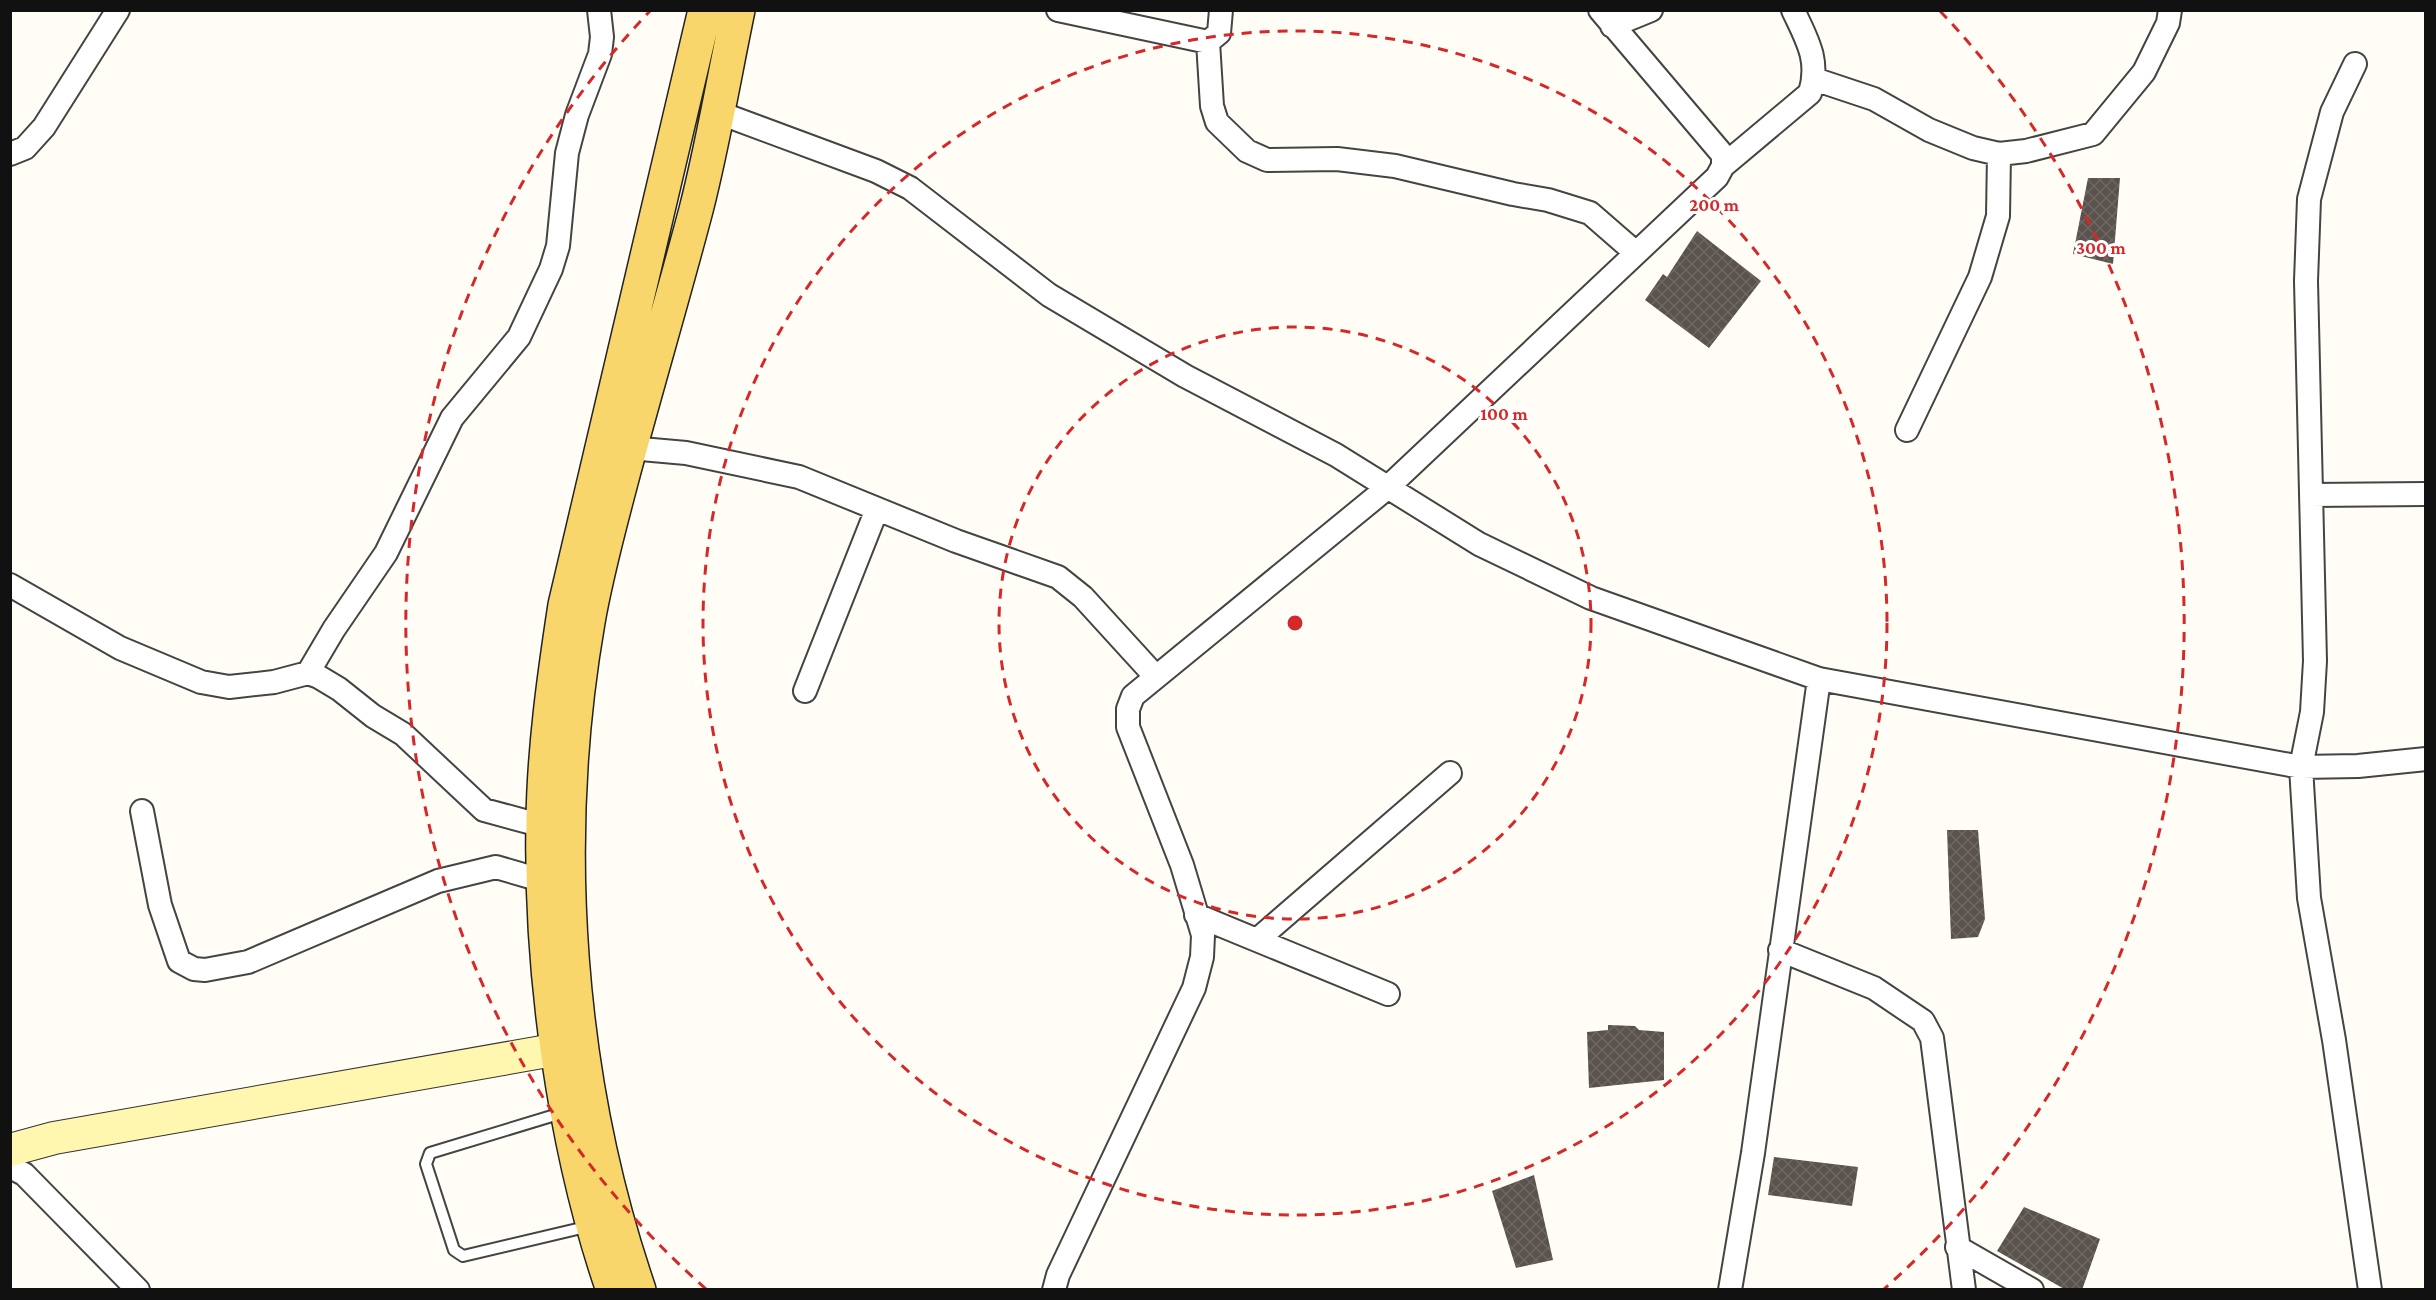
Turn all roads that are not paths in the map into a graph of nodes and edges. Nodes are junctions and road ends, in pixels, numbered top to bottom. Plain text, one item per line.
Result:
1 (118, 10) edge
2 (599, 10) edge
3 (705, 10) edge
4 (738, 10) edge
5 (1058, 10) edge
6 (1221, 10) edge
7 (1651, 10) edge
8 (1792, 10) edge
9 (2170, 10) edge
10 (1606, 18) edge
11 (1208, 42) junction
12 (2355, 64) dead end
13 (1814, 79) junction
14 (717, 112) junction
15 (10, 154) edge
16 (1999, 154) junction
17 (1723, 166) junction
18 (1636, 253) junction
19 (1907, 430) dead end
20 (630, 448) junction
21 (1387, 488) junction
22 (2426, 494) edge
23 (2311, 495) junction
24 (877, 509) junction
25 (10, 585) edge
26 (308, 673) junction
27 (1156, 677) junction
28 (1819, 679) junction
29 (805, 691) dead end
30 (2426, 759) edge
31 (2301, 767) junction
32 (1450, 772) dead end
33 (142, 811) dead end
34 (543, 826) junction
35 (544, 881) junction
36 (1196, 915) junction
37 (1257, 940) junction
38 (1780, 951) junction
39 (1388, 994) dead end
40 (559, 1049) junction
41 (568, 1111) junction
42 (10, 1150) edge
43 (10, 1167) edge
44 (594, 1225) junction
45 (1957, 1247) junction
46 (138, 1290) edge
47 (613, 1290) edge
48 (639, 1290) edge
49 (1054, 1290) edge
50 (1730, 1290) edge
51 (1964, 1290) edge
52 (2032, 1290) edge
53 (2370, 1290) edge

1 - 15 street
2 - 26 street
3 - 34 main road
4 - 14 main road
5 - 11 street
6 - 11 street
7 - 10 street
8 - 13 street
9 - 16 street
10 - 17 street
11 - 18 street
12 - 23 street
13 - 16 street
13 - 17 street
14 - 20 main road
14 - 21 street
16 - 19 street
17 - 18 street
18 - 21 street
20 - 24 street
20 - 48 main road
21 - 27 street
21 - 28 street
22 - 23 street
23 - 31 street
24 - 27 street
24 - 29 street
25 - 26 street
26 - 34 street
27 - 36 street
28 - 31 street
28 - 38 street
30 - 31 street
31 - 53 street
32 - 37 street
33 - 35 street
34 - 35 main road
35 - 40 main road
36 - 37 street
36 - 49 street
37 - 39 street
38 - 45 street
38 - 50 street
40 - 41 main road
40 - 42 street
41 - 44 main road
41 - 44 lane
43 - 46 street
44 - 47 main road
45 - 51 street
45 - 52 street

